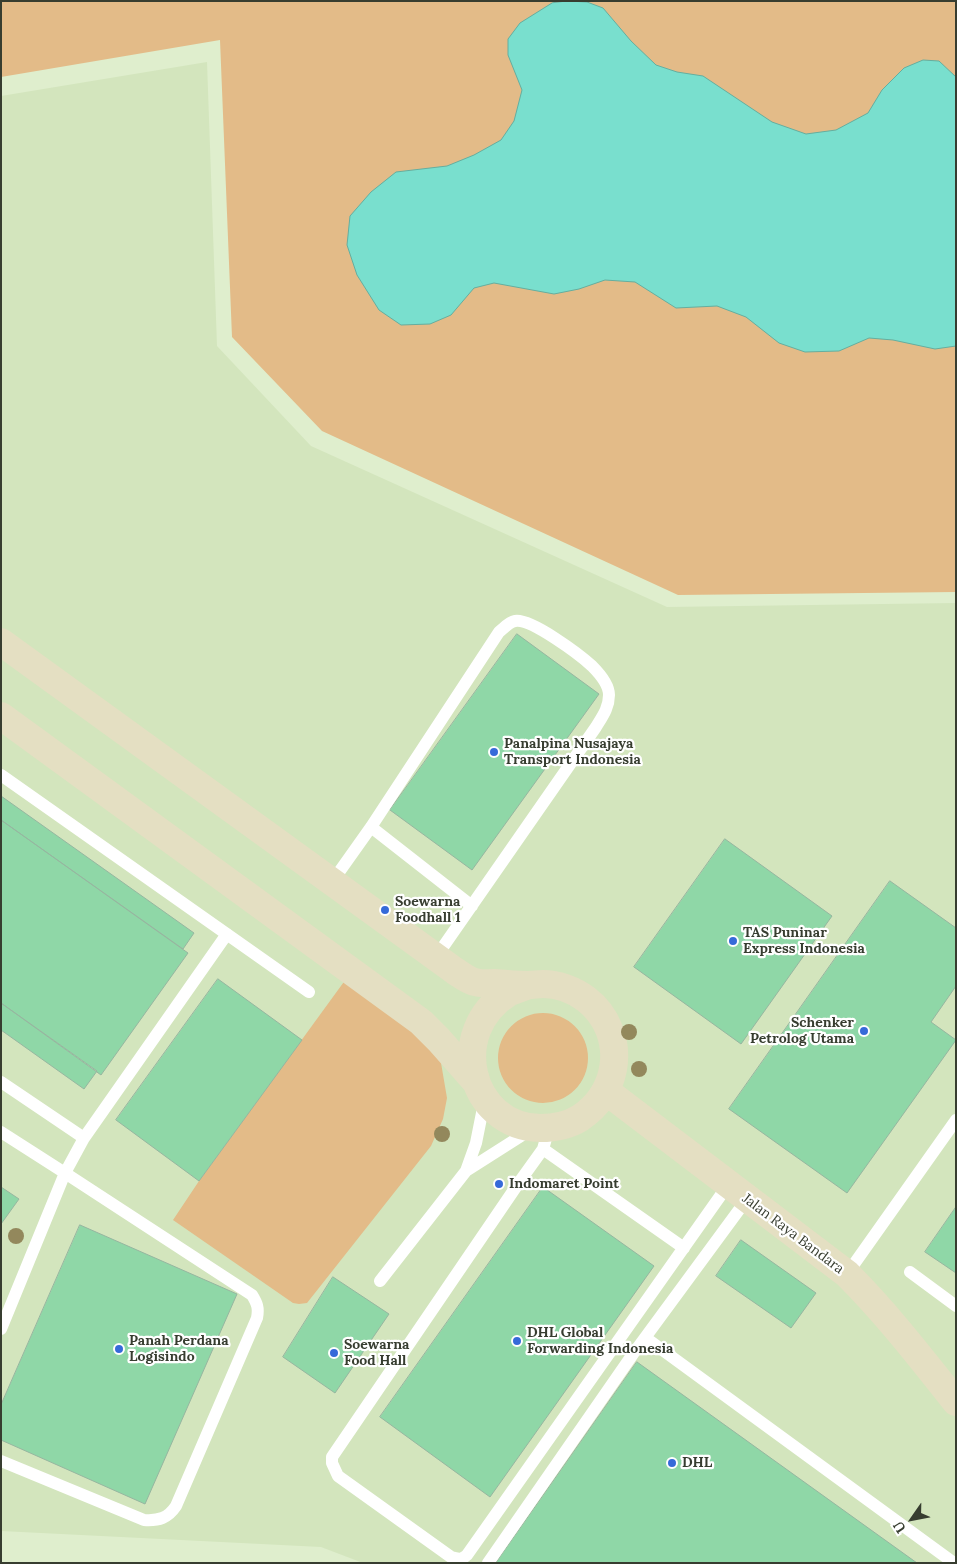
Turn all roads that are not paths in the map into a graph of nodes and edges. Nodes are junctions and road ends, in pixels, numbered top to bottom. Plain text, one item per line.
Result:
1 (1, 642) edge
2 (1, 716) edge
3 (1, 775) edge
4 (371, 827) junction
5 (332, 882) junction
6 (472, 906) junction
7 (228, 934) junction
8 (436, 957) junction
9 (529, 985) junction
10 (309, 992) dead end
11 (1, 1082) edge
12 (481, 1091) junction
13 (606, 1091) junction
14 (956, 1120) edge
15 (1, 1132) edge
16 (542, 1135) junction
17 (84, 1138) junction
18 (466, 1171) junction
19 (65, 1173) junction
20 (737, 1192) junction
21 (684, 1248) junction
22 (910, 1272) dead end
23 (847, 1274) junction
24 (380, 1281) dead end
25 (956, 1306) edge
26 (1, 1329) edge
27 (646, 1338) junction
28 (956, 1402) edge
29 (1, 1461) edge
30 (488, 1563) edge
31 (954, 1563) edge

1 - 5 street
2 - 12 street
3 - 7 lane
4 - 5 lane
4 - 6 lane
4 - 6 lane
5 - 8 street
6 - 8 lane
7 - 10 lane
7 - 17 lane
8 - 9 street
9 - 12 street
9 - 13 street
11 - 17 lane
12 - 16 street
12 - 18 lane
13 - 16 street
13 - 20 street, Jalan Raya Bandara
14 - 23 lane
15 - 19 lane
16 - 18 lane
16 - 21 lane
16 - 21 lane
17 - 19 lane
18 - 24 lane
19 - 26 lane
19 - 29 lane
20 - 21 lane
20 - 23 street, Jalan Raya Bandara
20 - 27 lane
22 - 25 lane
23 - 28 street, Jalan Raya Bandara
27 - 30 lane
27 - 31 lane

